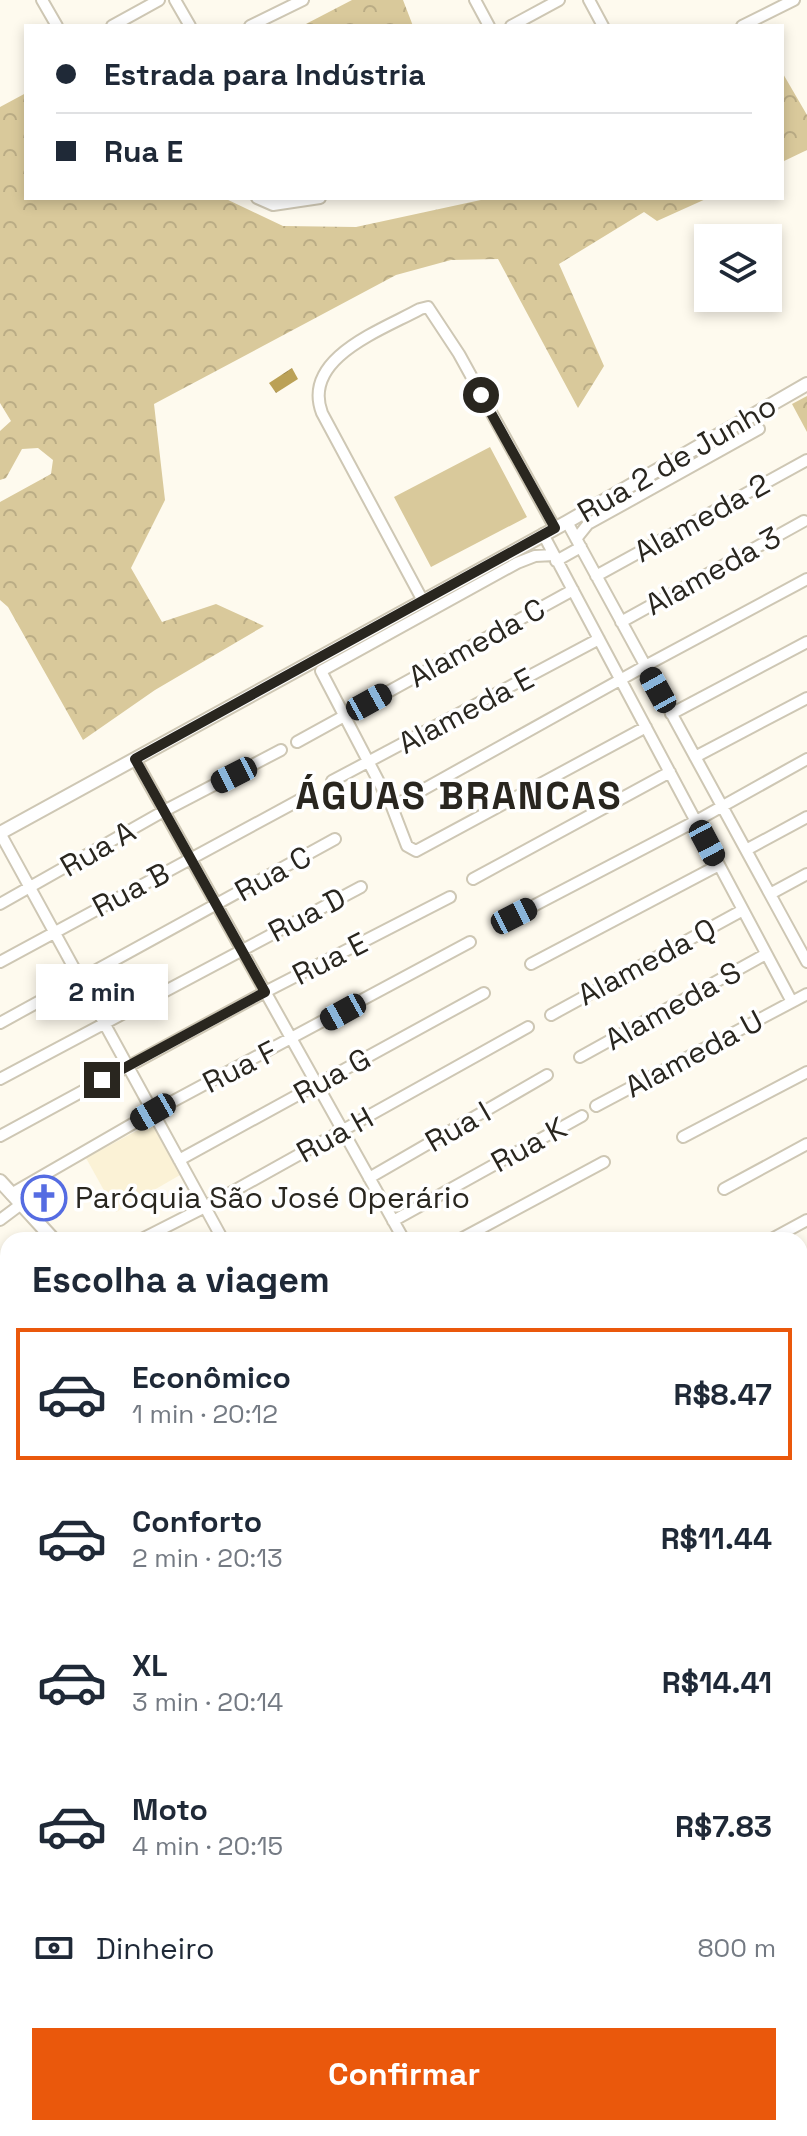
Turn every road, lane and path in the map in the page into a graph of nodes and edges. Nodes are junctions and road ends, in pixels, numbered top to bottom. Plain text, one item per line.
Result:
1 (42, 0) edge
2 (159, 0) edge
3 (175, 0) edge
4 (303, 0) edge
5 (475, 0) edge
6 (559, 0) edge
7 (589, 0) edge
8 (794, 0) edge
9 (56, 24) edge
10 (116, 24) edge
11 (189, 24) edge
12 (254, 24) edge
13 (488, 24) edge
14 (515, 24) edge
15 (602, 24) edge
16 (746, 24) edge
17 (262, 200) edge
18 (307, 200) edge
19 (807, 384) edge
20 (759, 429) dead end
21 (807, 460) edge
22 (804, 521) dead end
23 (555, 528) junction
24 (578, 543) junction
25 (555, 558) junction
26 (596, 576) junction
27 (807, 579) edge
28 (573, 590) junction
29 (423, 601) junction
30 (621, 622) junction
31 (599, 639) junction
32 (807, 642) edge
33 (645, 666) junction
34 (621, 680) junction
35 (807, 698) edge
36 (671, 714) junction
37 (344, 716) junction
38 (646, 727) junction
39 (297, 742) dead end
40 (281, 750) dead end
41 (695, 757) junction
42 (135, 759) junction
43 (807, 759) edge
44 (369, 762) junction
45 (670, 772) junction
46 (332, 781) dead end
47 (305, 797) dead end
48 (392, 807) junction
49 (722, 807) junction
50 (164, 811) junction
51 (807, 817) edge
52 (696, 821) junction
53 (0, 833) edge
54 (335, 839) dead end
55 (746, 850) junction
56 (191, 859) junction
57 (719, 865) junction
58 (807, 874) edge
59 (473, 879) dead end
60 (361, 887) dead end
61 (30, 888) junction
62 (770, 894) junction
63 (450, 897) dead end
64 (0, 904) edge
65 (217, 905) junction
66 (743, 910) junction
67 (514, 916) dead end
68 (54, 931) junction
69 (807, 933) edge
70 (795, 939) junction
71 (470, 942) dead end
72 (242, 950) junction
73 (766, 954) junction
74 (0, 962) edge
75 (807, 962) edge
76 (531, 964) dead end
77 (80, 979) junction
78 (265, 992) junction
79 (484, 993) dead end
80 (807, 994) edge
81 (792, 1002) junction
82 (551, 1015) dead end
83 (104, 1022) junction
84 (0, 1023) edge
85 (528, 1027) dead end
86 (292, 1040) junction
87 (580, 1057) dead end
88 (128, 1066) junction
89 (807, 1072) edge
90 (547, 1075) dead end
91 (0, 1079) edge
92 (317, 1084) junction
93 (596, 1106) dead end
94 (153, 1112) junction
95 (582, 1116) dead end
96 (343, 1131) junction
97 (0, 1136) edge
98 (683, 1137) dead end
99 (807, 1144) edge
100 (179, 1160) junction
101 (604, 1162) dead end
102 (369, 1178) junction
103 (0, 1181) edge
104 (724, 1189) dead end
105 (11, 1194) junction
106 (20, 1205) junction
107 (205, 1207) junction
108 (0, 1220) edge
109 (807, 1220) edge
110 (393, 1221) junction
111 (46, 1232) edge
112 (156, 1232) edge
113 (219, 1232) edge
114 (399, 1232) edge
115 (474, 1232) edge
116 (785, 1232) edge

1 - 9 street
2 - 10 street
3 - 11 street
4 - 12 street
5 - 13 street
6 - 14 street
7 - 15 street
8 - 16 street
17 - 18 street
19 - 23 street, Rua 2 de Junho
20 - 24 street
21 - 26 street, Alameda 2
22 - 30 street, Alameda 3
23 - 24 street
23 - 25 street
23 - 29 street, Rua 2 de Junho
23 - 29 street
24 - 25 street
24 - 26 street
25 - 28 street
25 - 37 street
26 - 30 street
27 - 33 street
28 - 31 street
28 - 37 street, Alameda C
29 - 42 street, Rua 2 de Junho
30 - 33 street
31 - 34 street
31 - 44 street, Alameda E
32 - 36 street
33 - 34 street
33 - 36 street
34 - 38 street
34 - 48 street
35 - 41 street
36 - 41 street
37 - 39 street, Alameda C
37 - 44 street
38 - 45 street
38 - 48 street
40 - 50 street, Rua A
41 - 49 street
42 - 50 street
42 - 53 street, Rua 2 de Junho
43 - 49 street
44 - 46 street, Alameda E
44 - 48 street
45 - 52 street
45 - 59 street
47 - 56 street, Rua B
49 - 52 street
49 - 55 street
50 - 56 street
50 - 61 street, Rua A
51 - 55 street
52 - 57 street
52 - 67 street
53 - 61 street
54 - 65 street, Rua C
55 - 62 street
56 - 65 street
56 - 68 street, Rua B
57 - 66 street
57 - 76 street
58 - 62 street
60 - 72 street, Rua D
61 - 64 street, Rua A
61 - 68 street
62 - 70 street
63 - 78 street, Rua E
65 - 72 street
65 - 77 street, Rua C
66 - 73 street
66 - 82 street, Alameda Q
68 - 74 street, Rua B
68 - 77 street
69 - 70 street
70 - 75 street
71 - 86 street, Rua F
72 - 78 street
72 - 83 street, Rua D
73 - 81 street
73 - 87 street, Alameda S
77 - 83 street
77 - 84 street, Rua C
78 - 86 street
78 - 88 street, Rua E
79 - 92 street, Rua G
80 - 81 street, Alameda U
81 - 93 street, Alameda U
83 - 88 street
83 - 91 street, Rua D
85 - 96 street, Rua H
86 - 92 street
86 - 94 street, Rua F
88 - 94 street
88 - 97 street, Rua E
89 - 98 street
90 - 102 street, Rua I
92 - 96 street
92 - 100 street, Rua G
94 - 100 street
94 - 105 street, Rua F
95 - 110 street, Rua K
96 - 102 street
96 - 107 street, Rua H
99 - 104 street
100 - 107 street
101 - 115 street
102 - 110 street
103 - 105 street
105 - 106 street
106 - 108 street
106 - 111 street
107 - 112 street, Rua H
107 - 113 street
109 - 116 street
110 - 114 street

